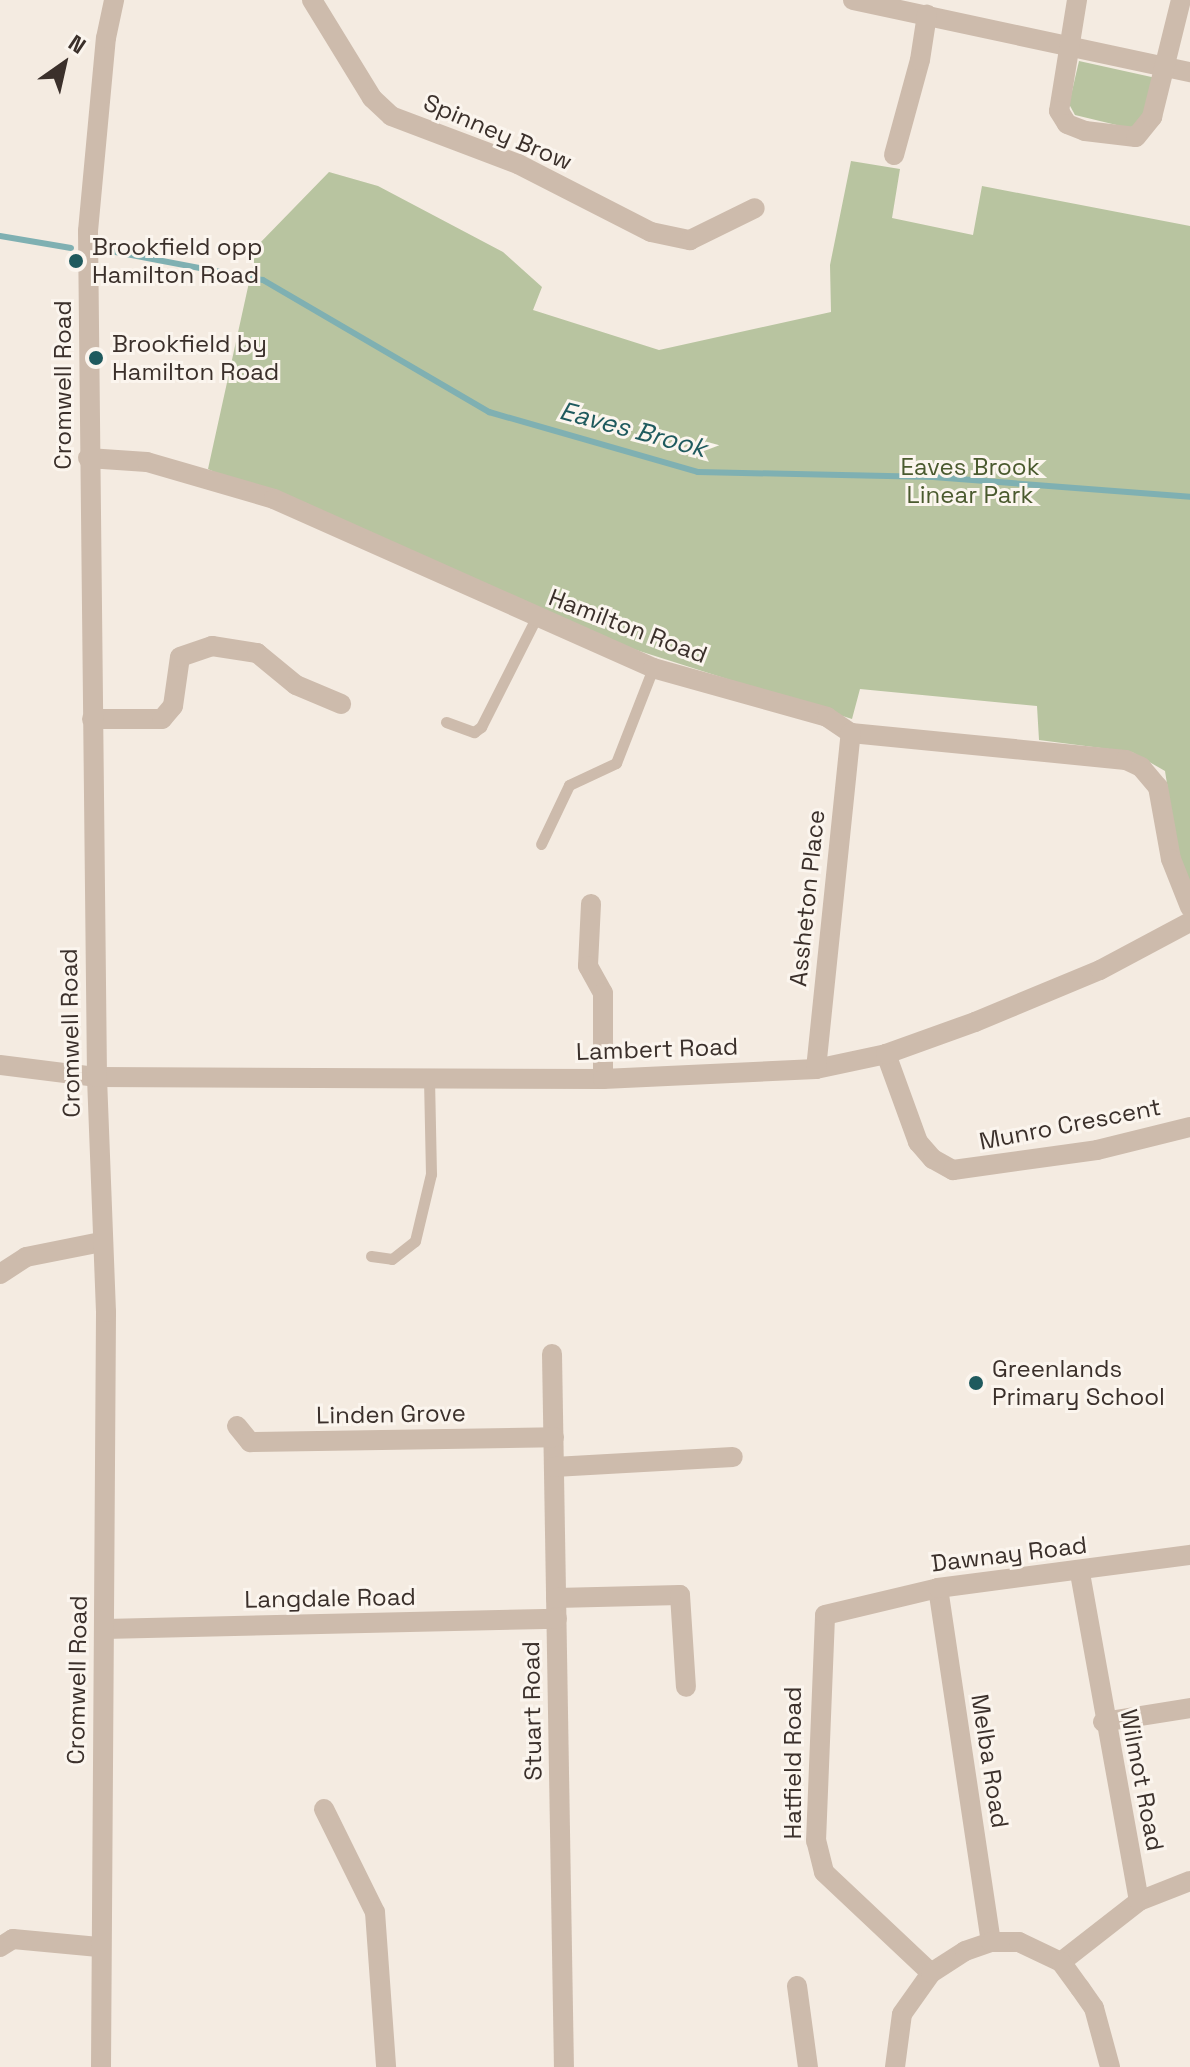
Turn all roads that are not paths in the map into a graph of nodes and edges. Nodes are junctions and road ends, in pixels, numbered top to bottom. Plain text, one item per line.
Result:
1 (114, 0) edge
2 (312, 0) edge
3 (853, 0) edge
4 (1077, 0) edge
5 (1181, 0) edge
6 (881, 3) edge
7 (927, 15) junction
8 (1069, 44) junction
9 (1165, 67) junction
10 (1190, 72) edge
11 (894, 155) dead end
12 (755, 208) dead end
13 (88, 458) junction
14 (536, 618) junction
15 (653, 668) junction
16 (341, 704) dead end
17 (92, 719) junction
18 (446, 722) dead end
19 (851, 733) junction
20 (541, 844) dead end
21 (591, 904) dead end
22 (1190, 907) edge
23 (1190, 922) edge
24 (886, 1054) junction
25 (0, 1065) edge
26 (816, 1069) junction
27 (97, 1077) junction
28 (429, 1078) junction
29 (603, 1079) junction
30 (1190, 1127) edge
31 (101, 1242) junction
32 (371, 1256) dead end
33 (0, 1274) edge
34 (552, 1354) dead end
35 (237, 1426) dead end
36 (554, 1437) junction
37 (733, 1457) dead end
38 (554, 1467) junction
39 (1190, 1555) edge
40 (1080, 1572) junction
41 (938, 1588) junction
42 (556, 1598) junction
43 (835, 1609) joint
44 (557, 1619) junction
45 (104, 1629) junction
46 (686, 1687) dead end
47 (1190, 1708) edge
48 (1103, 1722) junction
49 (324, 1809) dead end
50 (1190, 1881) edge
51 (1139, 1901) junction
52 (991, 1942) junction
53 (0, 1947) edge
54 (99, 1947) junction
55 (1061, 1962) junction
56 (931, 1973) junction
57 (797, 1986) dead end
58 (101, 2067) edge
59 (386, 2067) edge
60 (564, 2067) edge
61 (808, 2067) edge
62 (895, 2067) edge
63 (1110, 2067) edge

1 - 13 street, Cromwell Road
2 - 12 street, Spinney Brow
3 - 6 street
4 - 8 street
5 - 9 street
6 - 7 street
7 - 8 street
7 - 11 street
8 - 9 street
8 - 9 street
9 - 10 street
13 - 14 street, Hamilton Road
13 - 17 street, Cromwell Road
14 - 15 street, Hamilton Road
14 - 18 lane
15 - 19 street, Hamilton Road
15 - 20 lane
16 - 17 street
17 - 27 street, Cromwell Road
19 - 22 street, Hamilton Road
19 - 26 street, Assheton Place
21 - 29 street
23 - 24 street, Lambert Road
24 - 26 street, Lambert Road
24 - 30 street, Munro Crescent
25 - 27 street, Lambert Road
26 - 29 street, Lambert Road
27 - 28 street, Lambert Road
27 - 31 street, Cromwell Road
28 - 29 street, Lambert Road
28 - 32 lane
31 - 33 street
31 - 45 street, Cromwell Road
34 - 36 street, Stuart Road
35 - 36 street, Linden Grove
36 - 38 street, Stuart Road
37 - 38 street
38 - 42 street, Stuart Road
39 - 40 street, Dawnay Road
40 - 41 street, Dawnay Road
40 - 48 street, Wilmot Road
41 - 43 street, Dawnay Road
41 - 52 street, Melba Road
42 - 44 street, Stuart Road
42 - 46 street
43 - 56 street, Hatfield Road
44 - 45 street, Langdale Road
44 - 60 street, Stuart Road
45 - 54 street, Cromwell Road
47 - 48 street
48 - 51 street, Wilmot Road
49 - 59 street
50 - 51 street
51 - 55 street
52 - 55 street
52 - 56 street
53 - 54 street
54 - 58 street, Cromwell Road
55 - 63 street
56 - 62 street
57 - 61 street

